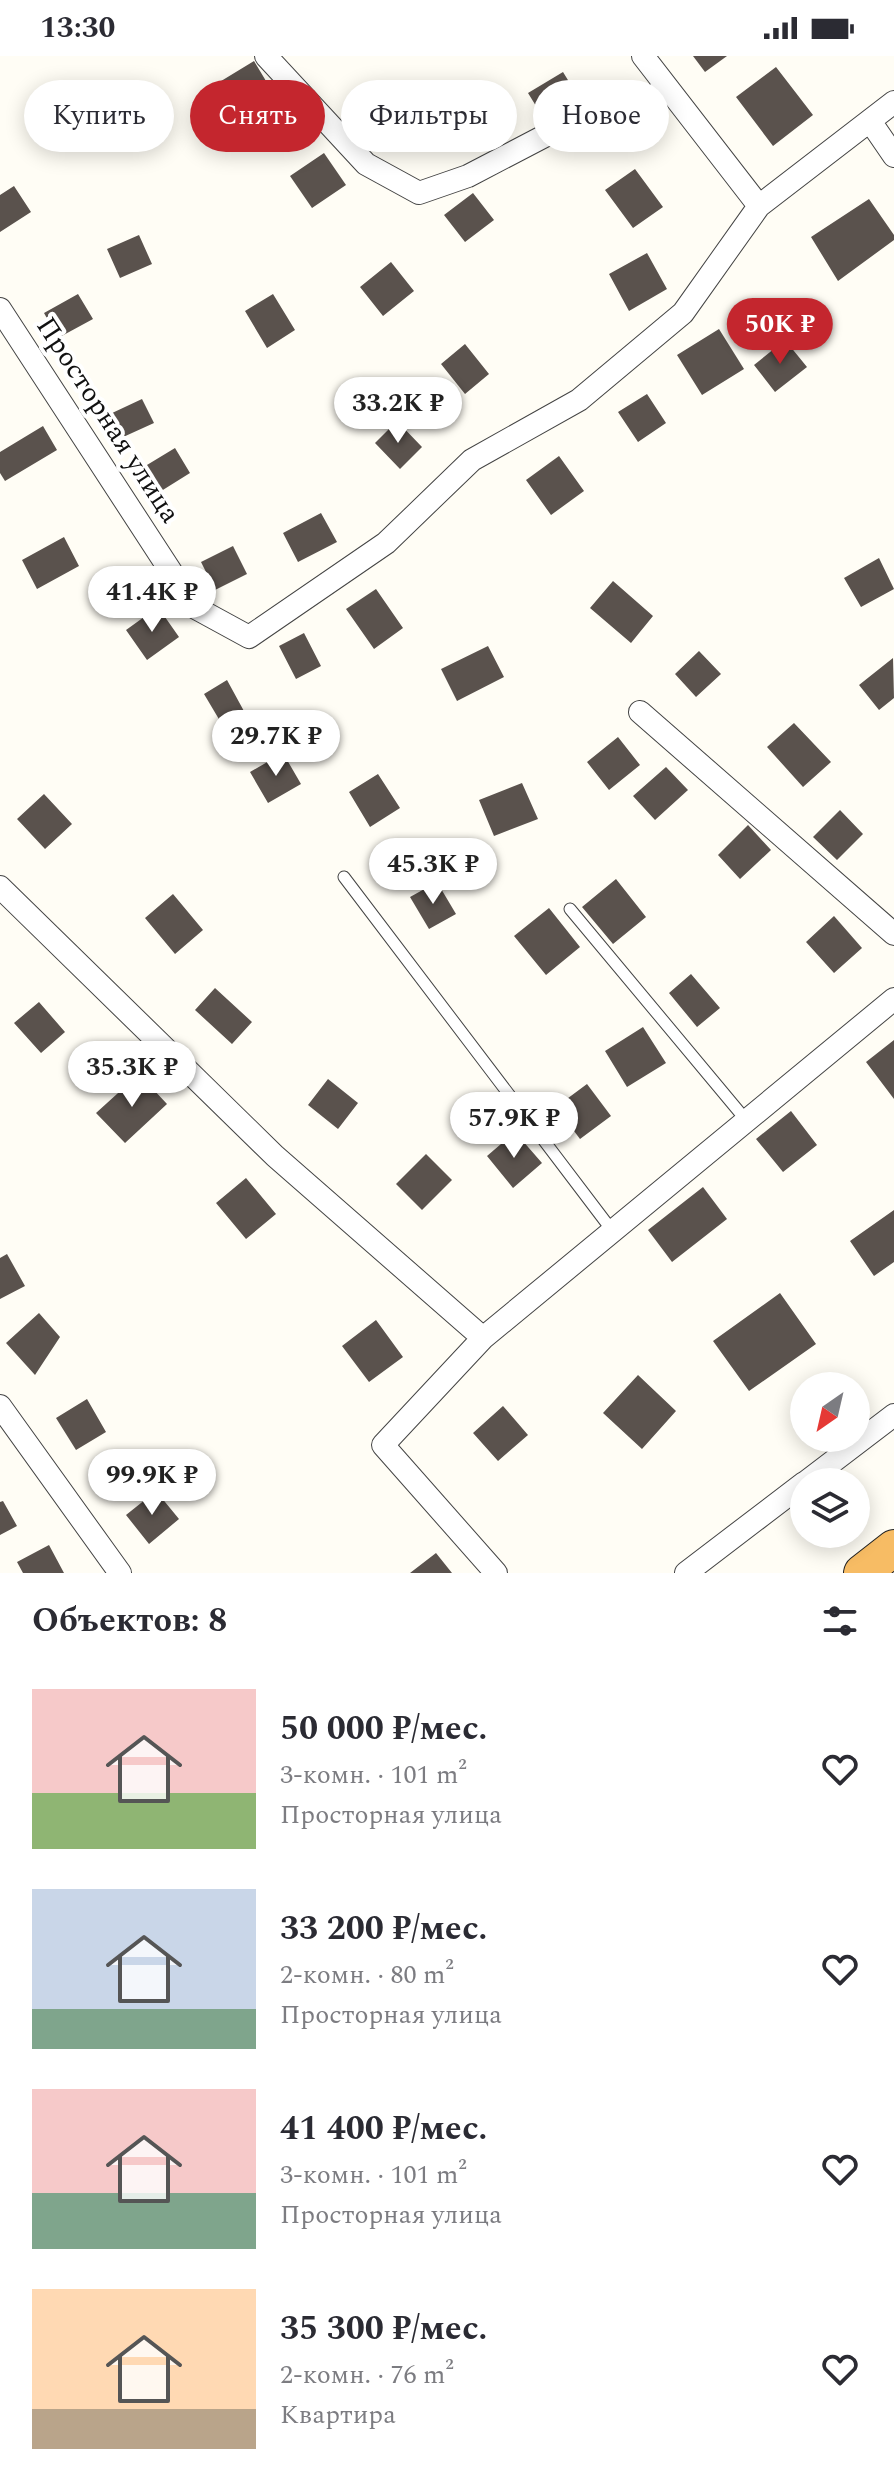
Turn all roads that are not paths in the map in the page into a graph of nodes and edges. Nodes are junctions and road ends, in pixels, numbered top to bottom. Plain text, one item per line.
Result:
1 (266, 56) edge
2 (643, 56) edge
3 (659, 80) edge
4 (669, 94) edge
5 (894, 102) edge
6 (870, 121) junction
7 (533, 142) edge
8 (894, 156) edge
9 (759, 206) junction
10 (0, 309) edge
11 (640, 712) dead end
12 (344, 877) dead end
13 (0, 887) edge
14 (570, 909) dead end
15 (894, 934) edge
16 (894, 999) edge
17 (746, 1120) junction
18 (611, 1229) junction
19 (483, 1338) junction
20 (0, 1406) edge
21 (894, 1415) edge
22 (825, 1468) edge
23 (790, 1494) edge
24 (894, 1548) edge
25 (120, 1573) edge
26 (496, 1573) edge
27 (686, 1573) edge
28 (862, 1573) edge

1 - 7 street
2 - 3 street
4 - 9 street
5 - 6 street, Просторная улица
6 - 8 street
6 - 9 street, Просторная улица
9 - 10 street, Просторная улица
11 - 15 street
12 - 18 lane
13 - 19 street
14 - 17 lane
16 - 17 street
17 - 18 street
18 - 19 street
19 - 26 street
20 - 25 street
21 - 22 street
23 - 27 street
24 - 28 highway

